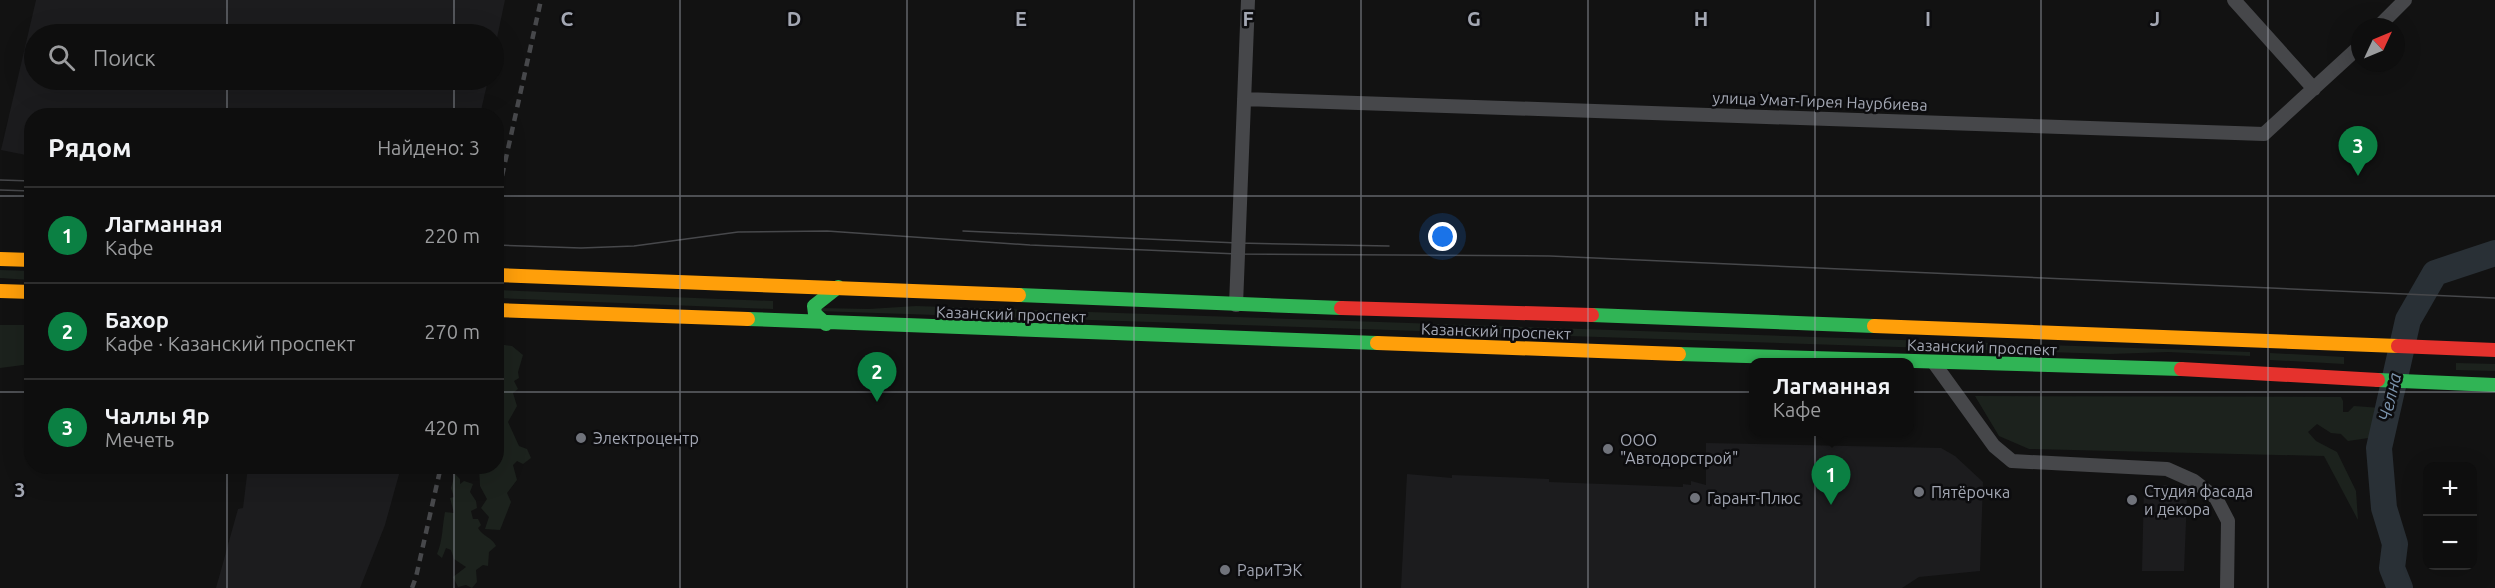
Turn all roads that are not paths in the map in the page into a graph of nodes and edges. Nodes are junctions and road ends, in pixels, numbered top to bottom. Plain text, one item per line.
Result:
1 (1248, 0) edge
2 (2234, 0) edge
3 (2405, 0) edge
4 (2387, 18) edge
5 (2351, 54) edge
6 (2314, 89) junction
7 (1244, 99) junction
8 (0, 259) edge
9 (24, 260) edge
10 (504, 275) edge
11 (838, 286) junction
12 (0, 291) edge
13 (24, 292) edge
14 (1236, 305) junction
15 (504, 310) edge
16 (826, 324) junction
17 (2225, 339) junction
18 (2495, 350) edge
19 (1792, 358) edge
20 (1914, 362) edge
21 (1934, 363) junction
22 (2223, 370) junction
23 (2495, 385) edge
24 (2227, 588) edge

1 - 7 street
2 - 6 street
3 - 4 street
5 - 6 street, улица Умат-Гирея Наурбиева
6 - 7 street, улица Умат-Гирея Наурбиева
7 - 14 street
8 - 9 main road
10 - 11 main road, Казанский проспект
11 - 14 main road, Казанский проспект
11 - 16 main road
12 - 13 main road
14 - 17 main road, Казанский проспект
15 - 16 main road, Казанский проспект
16 - 19 main road, Казанский проспект
17 - 18 main road, Казанский проспект
17 - 22 main road
20 - 21 main road, Казанский проспект
21 - 22 main road, Казанский проспект
21 - 24 street
22 - 23 main road, Казанский проспект

